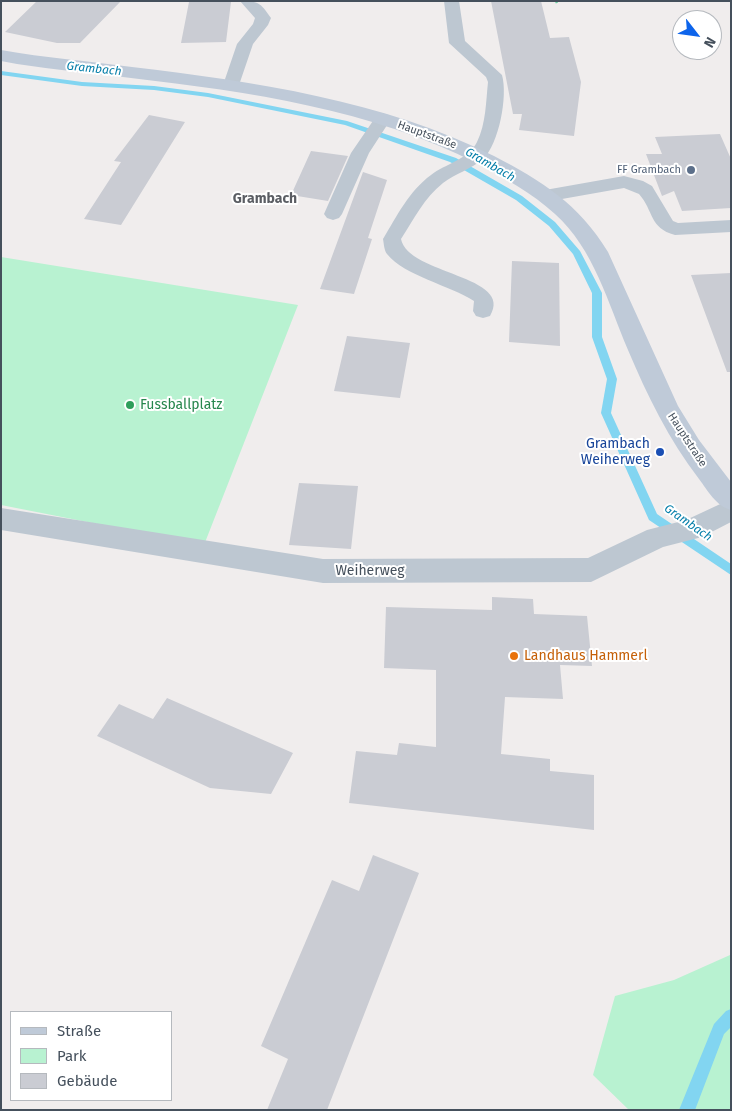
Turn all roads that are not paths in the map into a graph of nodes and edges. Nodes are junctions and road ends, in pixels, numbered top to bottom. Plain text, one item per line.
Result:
1 (247, 1) edge
2 (451, 1) edge
3 (1, 55) edge
4 (231, 85) junction
5 (377, 128) junction
6 (472, 158) junction
7 (545, 196) junction
8 (333, 214) dead end
9 (731, 226) edge
10 (483, 311) dead end
11 (731, 500) edge
12 (731, 510) edge
13 (2, 518) edge

1 - 4 lane
2 - 6 lane
3 - 4 main road, Hauptstraße
4 - 5 main road, Hauptstraße
5 - 6 main road, Hauptstraße
5 - 8 lane
6 - 7 main road, Hauptstraße
6 - 10 lane
7 - 9 lane
7 - 11 main road, Hauptstraße
12 - 13 street, Weiherweg

